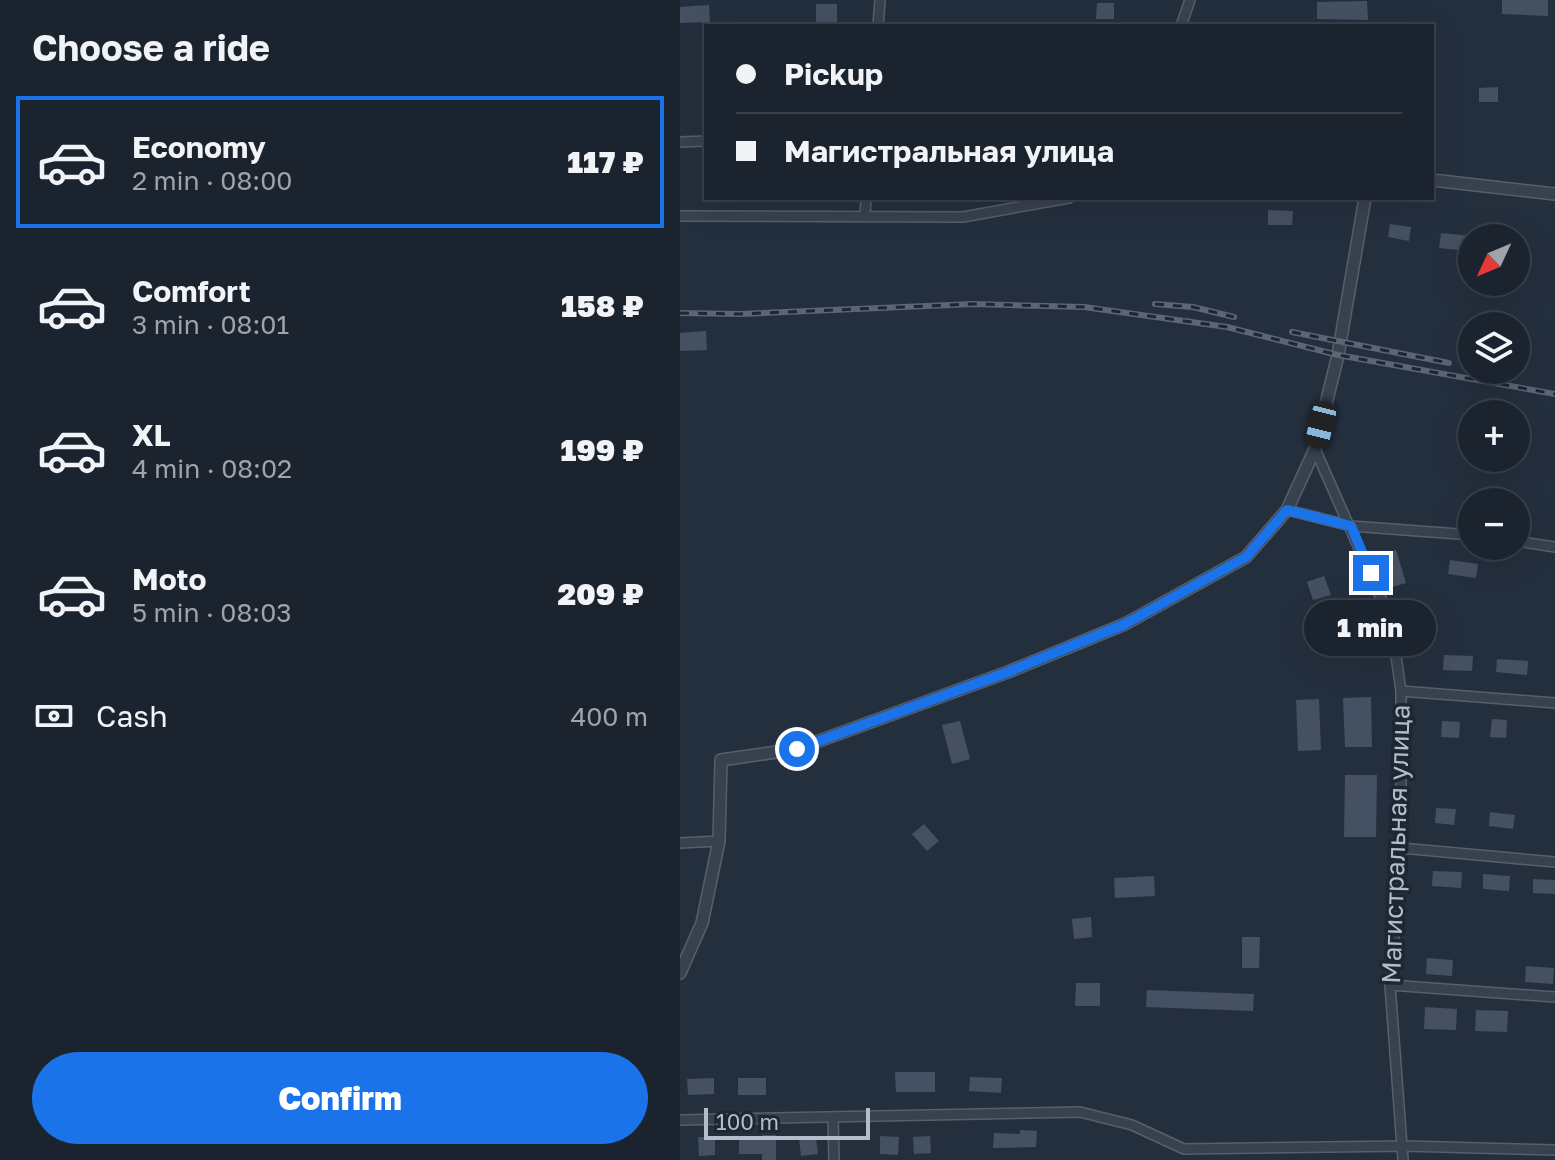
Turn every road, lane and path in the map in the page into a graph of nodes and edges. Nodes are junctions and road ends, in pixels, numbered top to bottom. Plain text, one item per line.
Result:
1 (880, 0) edge
2 (1190, 0) edge
3 (878, 24) edge
4 (1182, 24) edge
5 (704, 141) edge
6 (680, 142) edge
7 (1434, 180) edge
8 (1553, 191) edge
9 (866, 200) edge
10 (1058, 200) edge
11 (1365, 200) edge
12 (680, 216) edge
13 (865, 216) junction
14 (1315, 449) junction
15 (1287, 510) junction
16 (1351, 526) junction
17 (1458, 534) edge
18 (1530, 543) edge
19 (1555, 547) edge
20 (1401, 691) junction
21 (1555, 703) edge
22 (719, 841) junction
23 (680, 843) edge
24 (1401, 848) junction
25 (1555, 862) edge
26 (680, 973) edge
27 (1390, 985) junction
28 (1555, 997) edge
29 (833, 1118) junction
30 (680, 1120) edge
31 (1404, 1146) junction
32 (1555, 1150) edge
33 (834, 1160) edge
34 (1403, 1160) edge

1 - 3 street
2 - 4 street
5 - 6 street
7 - 8 street
9 - 13 street
10 - 13 street
11 - 14 street
12 - 13 street
14 - 15 street
14 - 16 street, Магистральная улица
15 - 16 street
15 - 22 street
16 - 17 street
16 - 20 street, Магистральная улица
18 - 19 street
20 - 21 street
20 - 24 street, Магистральная улица
22 - 23 street
22 - 26 street
24 - 25 street
24 - 27 street, Магистральная улица
27 - 28 street
27 - 31 street, Магистральная улица
29 - 30 street
29 - 31 street
29 - 33 street
31 - 32 street
31 - 34 street, Магистральная улица

